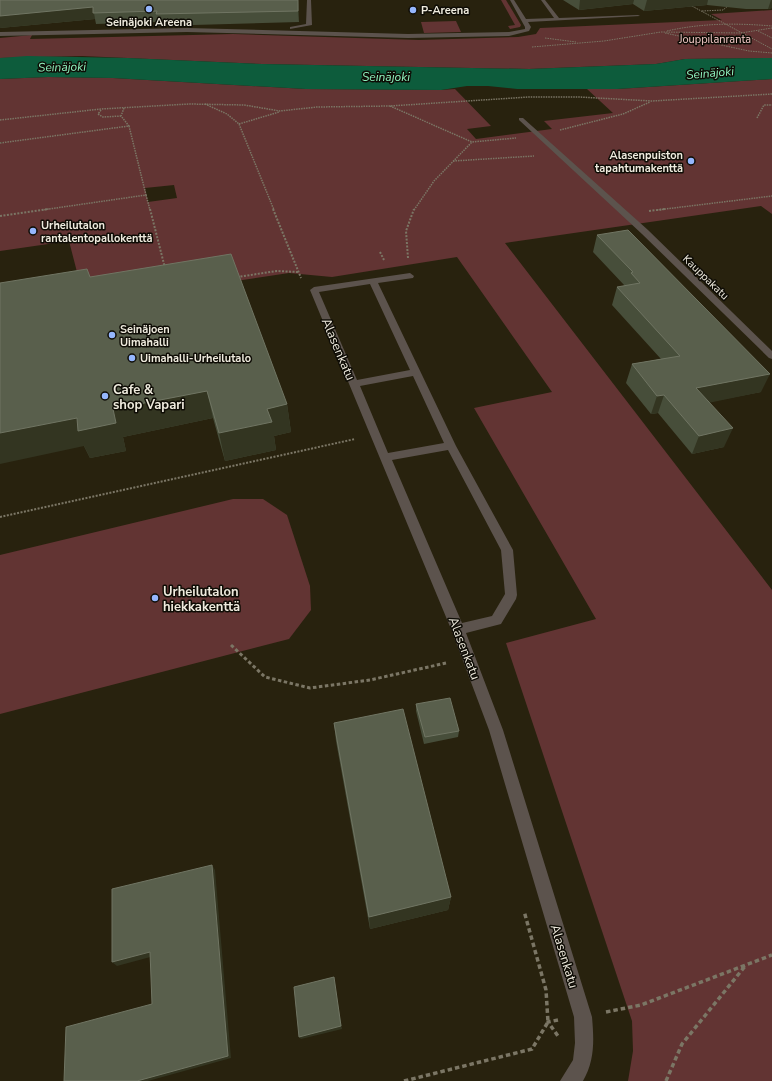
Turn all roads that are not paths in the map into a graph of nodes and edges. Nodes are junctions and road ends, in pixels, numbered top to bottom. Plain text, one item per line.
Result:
1 (309, 0) edge
2 (512, 0) edge
3 (543, 0) edge
4 (638, 16) dead end
5 (557, 19) junction
6 (525, 21) junction
7 (257, 31) junction
8 (0, 34) edge
9 (521, 119) dead end
10 (410, 276) road end
11 (373, 282) junction
12 (772, 356) edge
13 (416, 372) junction
14 (354, 384) junction
15 (451, 446) junction
16 (385, 457) junction
17 (458, 629) junction
18 (570, 1081) edge

1 - 7 street
2 - 6 street
3 - 5 street
4 - 5 street
5 - 6 street
6 - 7 street
7 - 8 street
9 - 12 street, Kauppakatu
10 - 11 street
11 - 13 street
11 - 14 street, Alasenkatu
13 - 14 street
13 - 15 street
14 - 16 street, Alasenkatu
15 - 16 street
15 - 17 street
16 - 17 street, Alasenkatu
17 - 18 street, Alasenkatu

